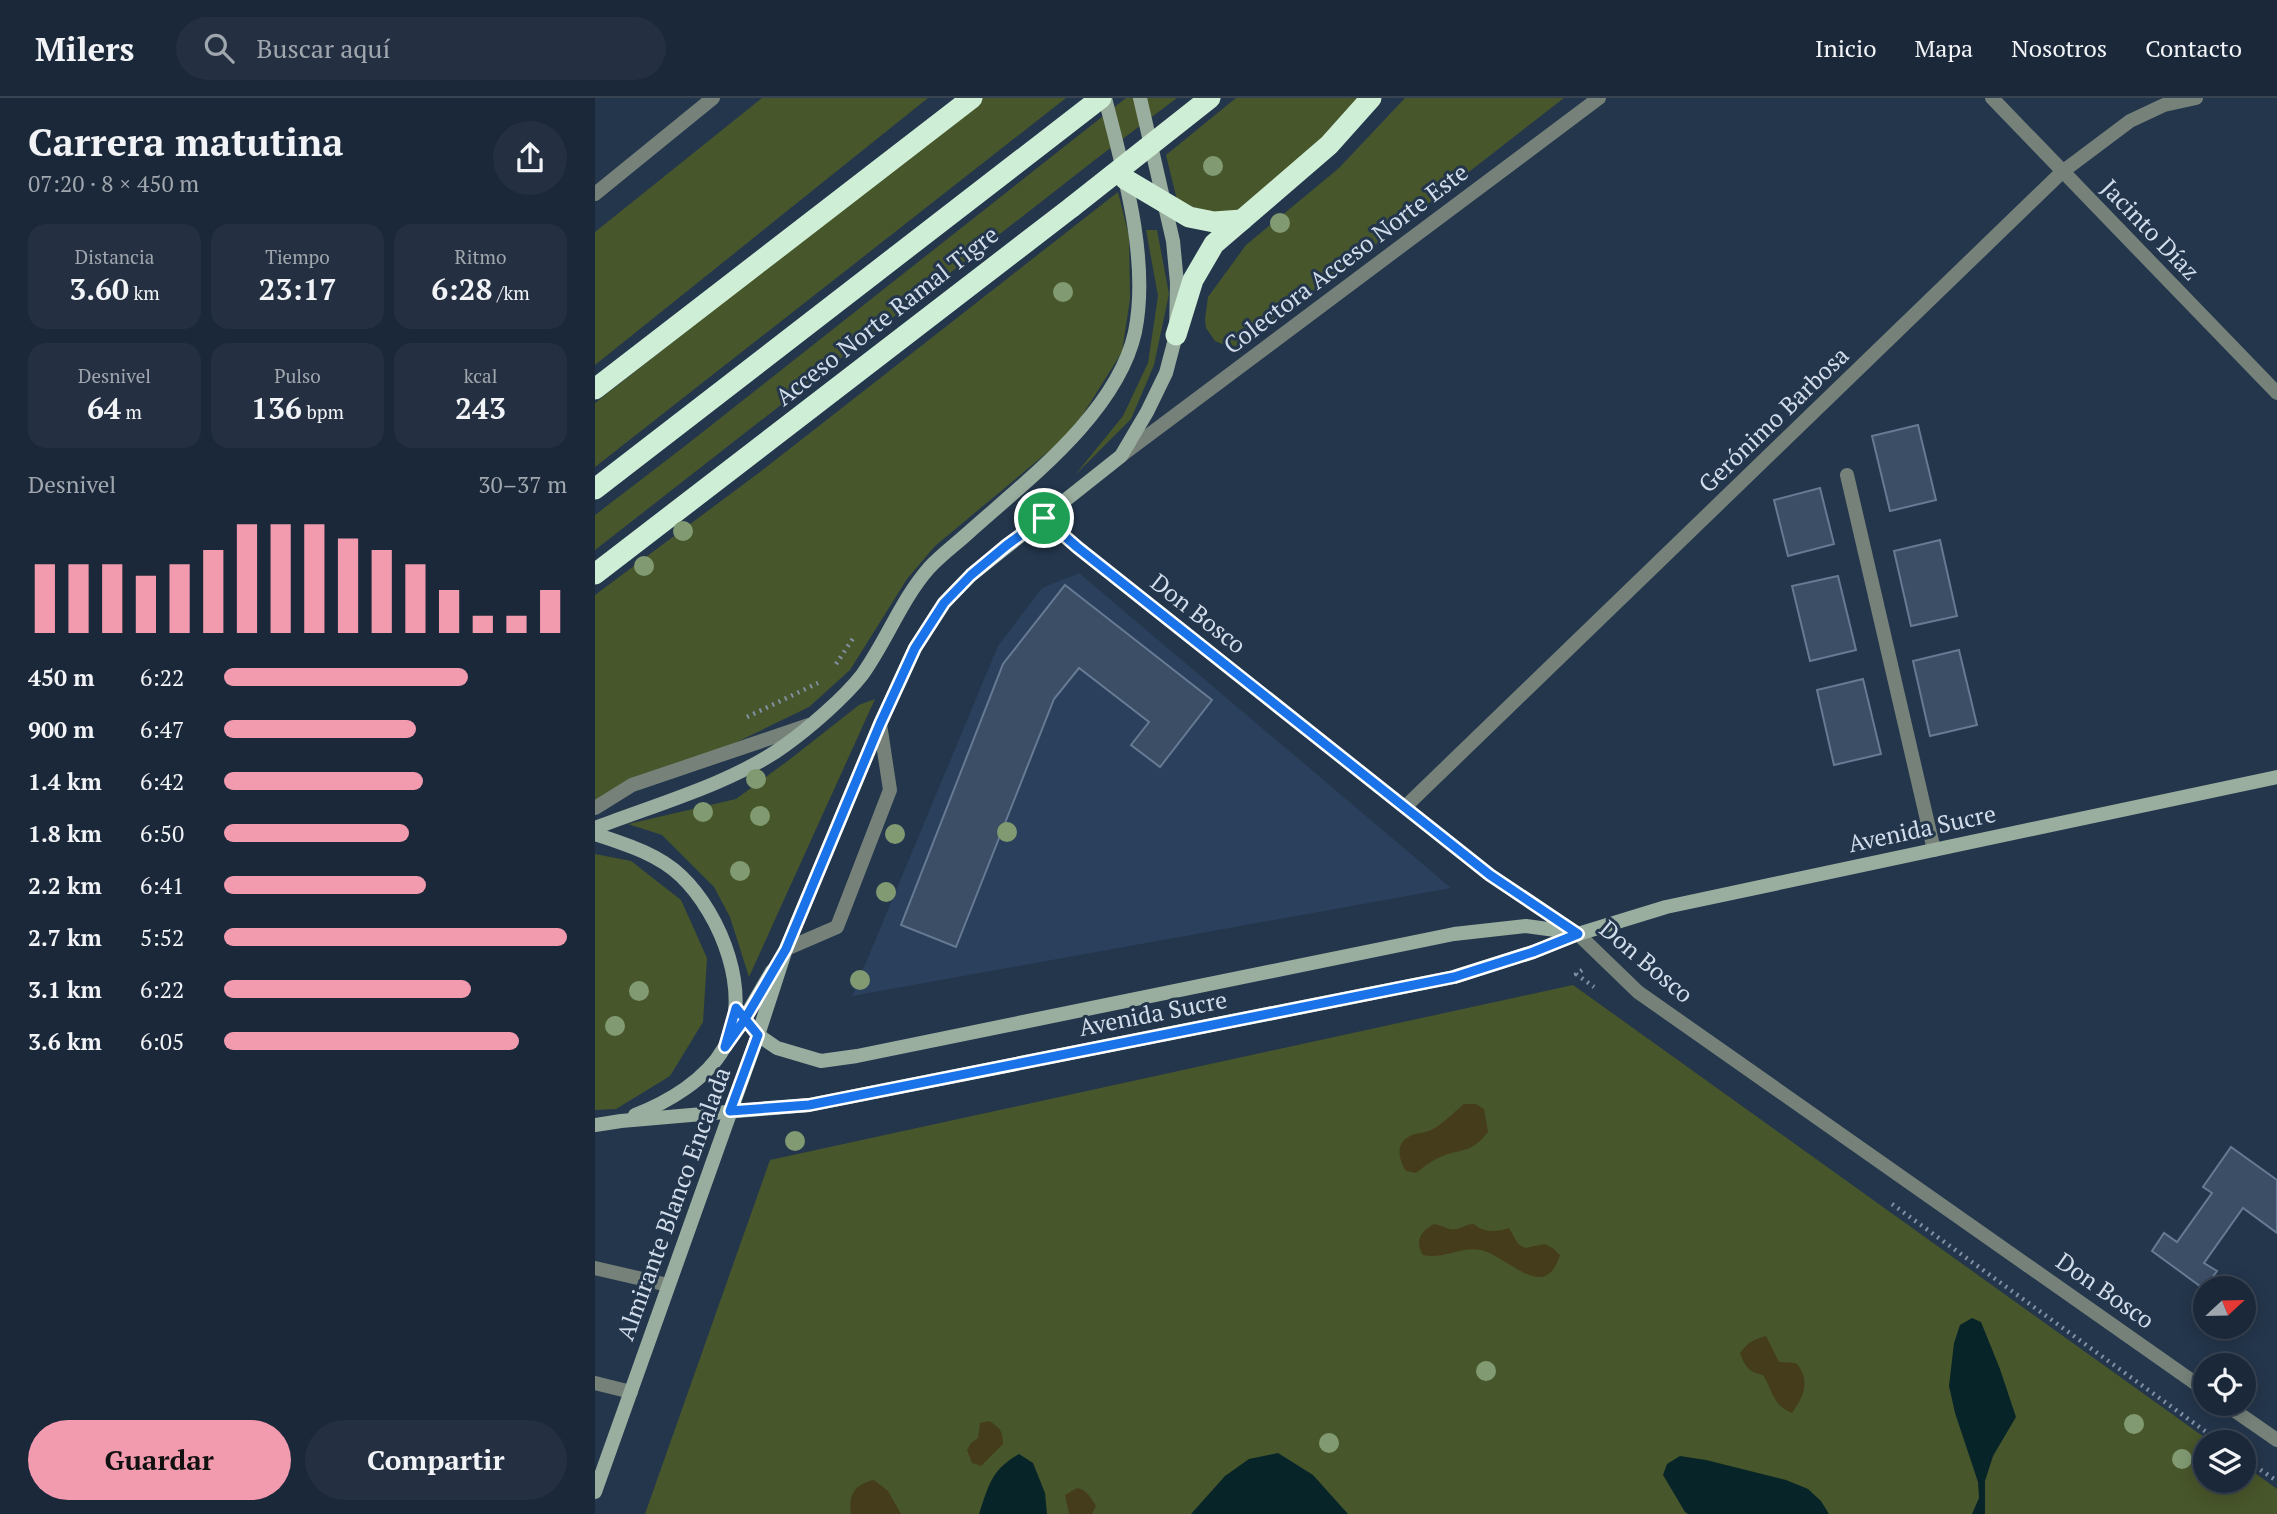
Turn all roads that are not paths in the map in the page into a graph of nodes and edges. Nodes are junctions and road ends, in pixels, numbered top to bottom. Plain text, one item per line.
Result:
1 (712, 98) edge
2 (972, 98) edge
3 (1103, 98) edge
4 (1140, 98) edge
5 (1210, 98) edge
6 (1371, 98) edge
7 (1599, 98) edge
8 (1992, 98) edge
9 (2196, 98) edge
10 (2062, 172) junction
11 (1125, 179) junction
12 (595, 194) edge
13 (1164, 203) junction
14 (1242, 220) junction
15 (1176, 335) junction
16 (595, 389) edge
17 (2277, 393) edge
18 (1121, 456) junction
19 (1847, 475) dead end
20 (595, 489) edge
21 (1044, 518) junction
22 (595, 574) edge
23 (813, 723) junction
24 (880, 724) junction
25 (2277, 777) edge
26 (1405, 807) junction
27 (595, 808) edge
28 (595, 828) edge
29 (595, 834) edge
30 (1934, 850) junction
31 (1578, 934) junction
32 (786, 949) junction
33 (740, 1014) junction
34 (758, 1035) junction
35 (730, 1111) junction
36 (621, 1121) junction
37 (595, 1125) edge
38 (595, 1268) edge
39 (669, 1285) junction
40 (2193, 1382) edge
41 (595, 1383) edge
42 (631, 1392) junction
43 (2242, 1416) edge
44 (2277, 1440) edge
45 (595, 1492) edge

1 - 12 street
2 - 16 highway
3 - 11 main road
3 - 20 highway, Acceso Norte Ramal Tigre
4 - 13 main road, Almirante Blanco Encalada
5 - 22 highway, Acceso Norte Ramal Tigre, bridge
6 - 14 highway
7 - 18 street, Colectora Acceso Norte Este
8 - 10 street, Jacinto Díaz
9 - 10 street, Gerónimo Barbosa
10 - 17 street, Jacinto Díaz
10 - 26 street, Gerónimo Barbosa
11 - 13 highway
11 - 23 main road
13 - 14 highway
13 - 15 main road, Almirante Blanco Encalada
14 - 15 highway
15 - 18 main road, Almirante Blanco Encalada
18 - 21 main road, Almirante Blanco Encalada
19 - 30 street
21 - 24 main road, Almirante Blanco Encalada
21 - 26 street, Don Bosco
23 - 27 street
23 - 28 main road
24 - 32 main road, Almirante Blanco Encalada
24 - 32 street
25 - 30 main road, Avenida Sucre
26 - 31 street, Don Bosco
29 - 33 main road
30 - 31 main road, Avenida Sucre
31 - 34 main road, Avenida Sucre
31 - 35 main road, Avenida Sucre
31 - 40 street, Don Bosco
32 - 33 main road
32 - 34 main road, Almirante Blanco Encalada
33 - 34 main road
33 - 36 main road
34 - 35 main road, Almirante Blanco Encalada
35 - 36 main road, Avenida Sucre
35 - 39 main road, Almirante Blanco Encalada
36 - 37 main road
38 - 39 street
39 - 42 main road, Almirante Blanco Encalada
41 - 42 street
42 - 45 main road, Almirante Blanco Encalada
43 - 44 street

